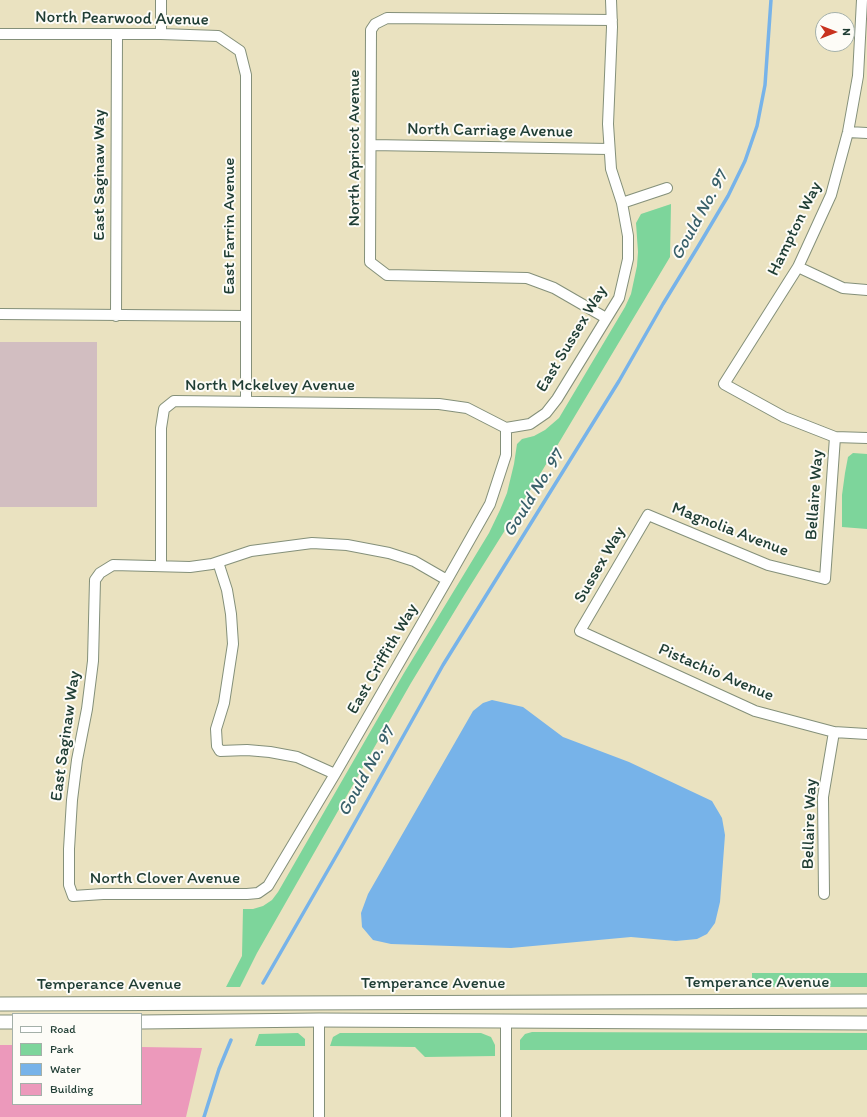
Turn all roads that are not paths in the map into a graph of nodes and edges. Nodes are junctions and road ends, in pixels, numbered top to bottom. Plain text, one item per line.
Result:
1 (161, 0) edge
2 (611, 0) edge
3 (862, 0) edge
4 (612, 20) junction
5 (0, 34) edge
6 (116, 34) junction
7 (160, 34) junction
8 (240, 51) joint
9 (848, 132) junction
10 (867, 133) edge
11 (371, 145) junction
12 (609, 149) junction
13 (667, 188) dead end
14 (622, 203) junction
15 (798, 266) junction
16 (867, 290) edge
17 (0, 314) edge
18 (116, 316) junction
19 (246, 316) junction
20 (606, 318) junction
21 (246, 402) junction
22 (506, 428) junction
23 (835, 437) junction
24 (867, 438) edge
25 (648, 515) joint
26 (218, 562) junction
27 (161, 566) junction
28 (825, 579) joint
29 (447, 580) junction
30 (580, 632) joint
31 (834, 732) junction
32 (867, 734) edge
33 (335, 774) junction
34 (258, 893) joint
35 (824, 894) dead end
36 (73, 896) joint
37 (867, 1001) edge
38 (431, 1002) junction
39 (0, 1004) edge
40 (319, 1020) junction
41 (506, 1021) junction
42 (0, 1022) edge
43 (12, 1022) edge
44 (142, 1022) edge
45 (867, 1023) edge
46 (319, 1117) edge
47 (506, 1117) edge

1 - 7 street
2 - 4 street, East Sussex Way
3 - 9 street, Hampton Way
4 - 11 street, North Apricot Avenue
4 - 12 street, East Sussex Way
5 - 6 street, North Pearwood Avenue
6 - 7 street, North Pearwood Avenue
6 - 18 street, East Saginaw Way
7 - 8 street, North Pearwood Avenue
8 - 19 street, East Farrin Avenue
9 - 10 street
9 - 15 street, Hampton Way
11 - 12 street, North Carriage Avenue
11 - 20 street, North Apricot Avenue
12 - 14 street, East Sussex Way
13 - 14 street
14 - 20 street, East Sussex Way
15 - 16 street
15 - 23 street, Hampton Way
17 - 18 street
18 - 19 street
19 - 21 street, East Farrin Avenue
20 - 22 street, East Sussex Way
21 - 22 street, North Mckelvey Avenue
21 - 27 street, North Mckelvey Avenue
22 - 29 street, East Criffith Way
23 - 24 street
23 - 28 street, Bellaire Way
25 - 28 street, Magnolia Avenue
25 - 30 street, Sussex Way
26 - 27 street
26 - 29 street
26 - 33 street
27 - 36 street, East Saginaw Way
29 - 33 street, East Criffith Way
30 - 31 street, Pistachio Avenue
31 - 32 street, Pistachio Avenue
31 - 35 street, Bellaire Way
33 - 34 street, East Criffith Way
34 - 36 street, North Clover Avenue
37 - 38 main road, Temperance Avenue
38 - 39 main road, Temperance Avenue
38 - 40 main road
40 - 41 main road
40 - 44 main road
40 - 46 street
41 - 45 main road
41 - 47 street
42 - 43 main road

